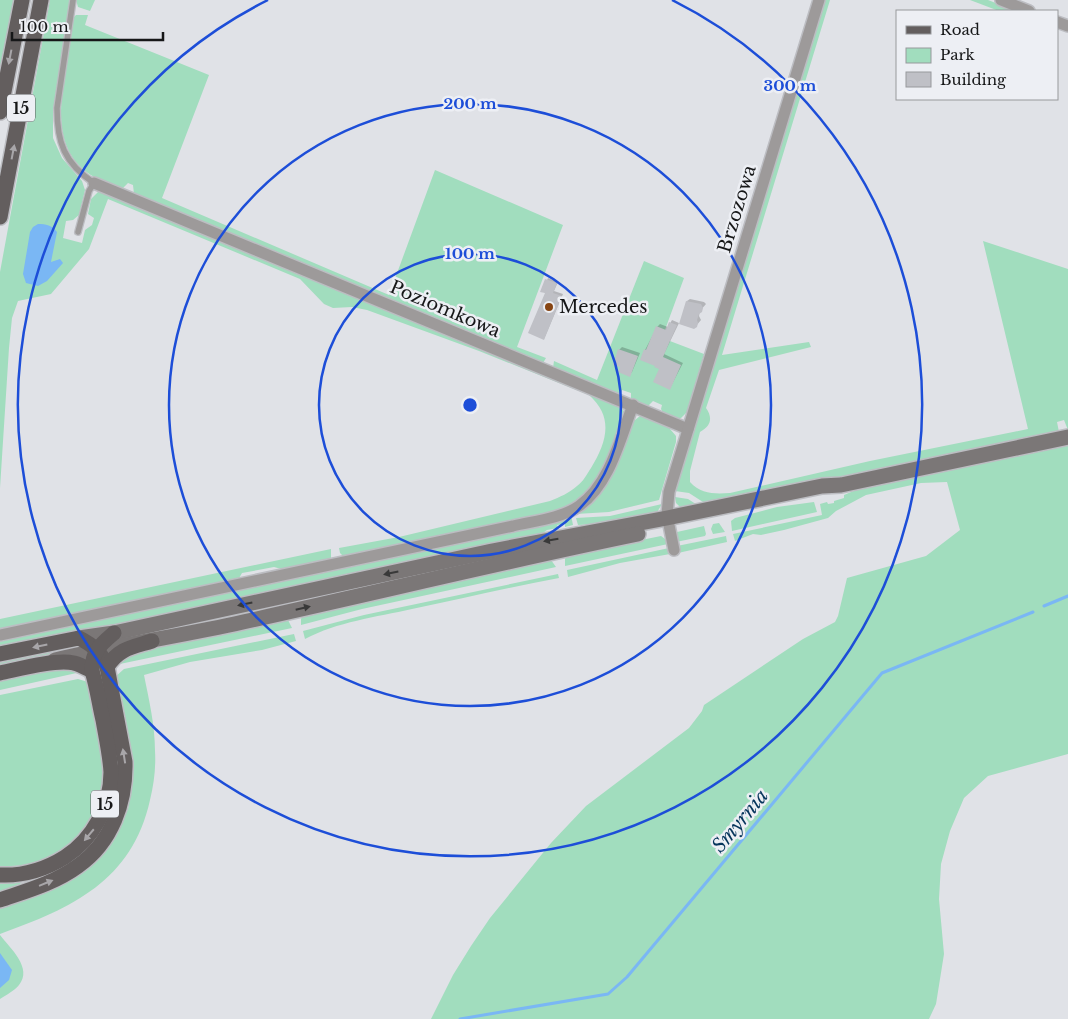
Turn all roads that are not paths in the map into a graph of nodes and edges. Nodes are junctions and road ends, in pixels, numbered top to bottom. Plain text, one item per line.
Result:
1 (22, 0) edge
2 (41, 0) edge
3 (72, 0) edge
4 (819, 0) edge
5 (1001, 0) edge
6 (1026, 10) edge
7 (0, 112) edge
8 (94, 183) junction
9 (0, 217) edge
10 (78, 232) dead end
11 (633, 405) junction
12 (688, 429) junction
13 (1068, 437) edge
14 (668, 523) junction
15 (674, 550) dead end
16 (114, 632) junction
17 (0, 635) edge
18 (79, 638) junction
19 (152, 641) junction
20 (97, 650) junction
21 (0, 654) edge
22 (32, 666) junction
23 (107, 668) junction
24 (92, 671) junction
25 (0, 673) edge
26 (0, 874) edge
27 (0, 900) edge

1 -> 7 main road, 15
9 -> 2 main road, 15
3 - 8 lane
4 - 12 street, Brzozowa
5 - 6 street
8 - 10 lane
8 - 11 street, Poziomkowa
11 - 12 street, Poziomkowa
11 - 17 street
12 - 14 street
13 - 14 main road
14 - 15 street
14 -> 16 main road
19 -> 14 main road
16 - 18 main road
16 - 20 main road
18 - 20 main road
18 -> 21 main road
19 - 20 main road
19 - 23 main road
20 - 22 main road
20 - 23 main road
20 - 24 main road
22 - 24 main road
22 - 25 main road
27 -> 23 main road
24 -> 26 main road, 15

